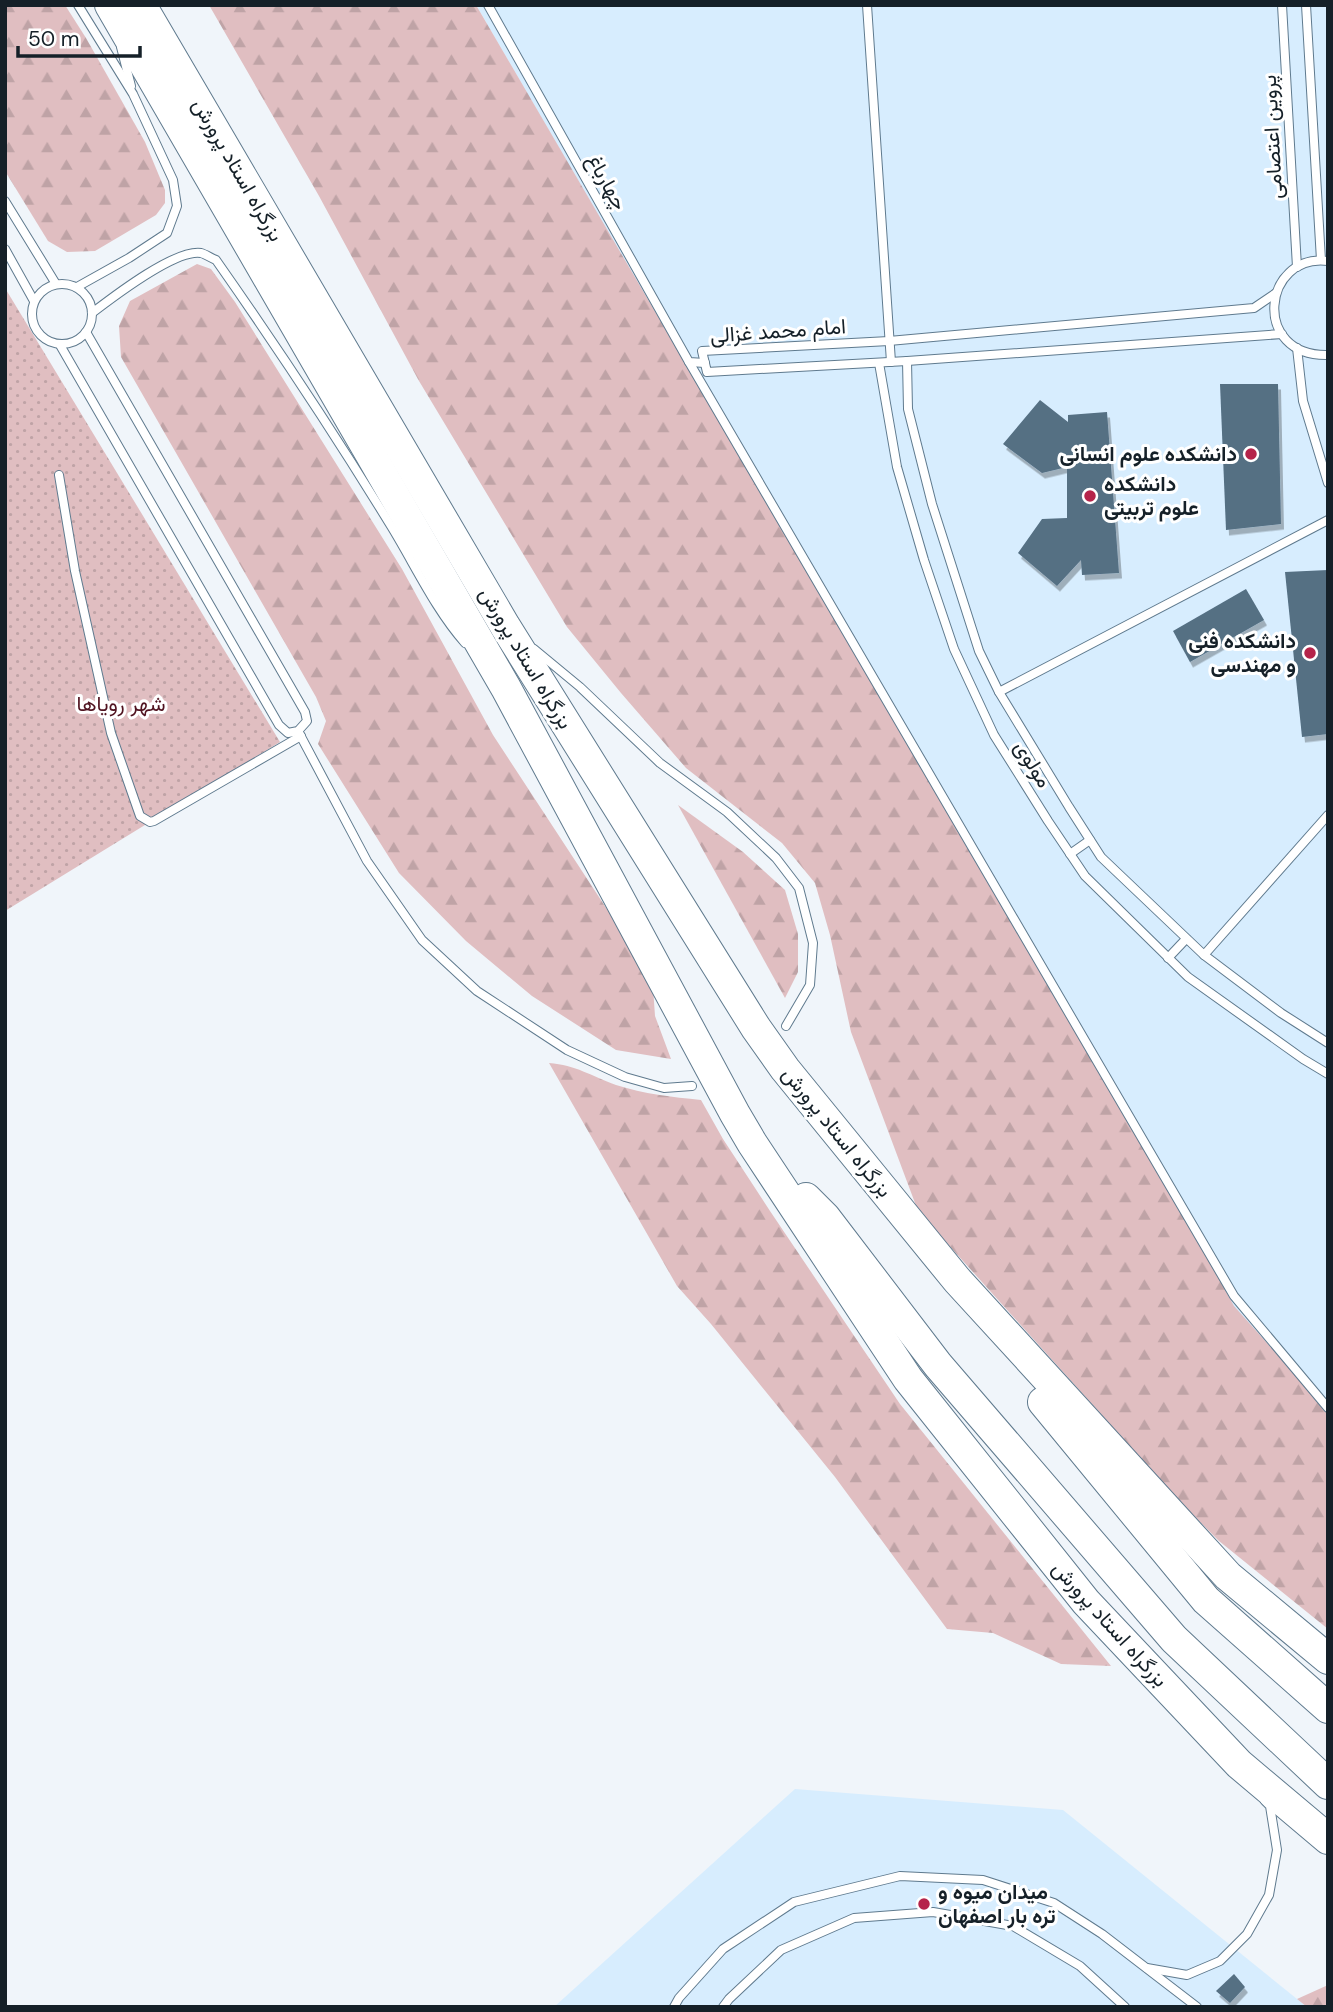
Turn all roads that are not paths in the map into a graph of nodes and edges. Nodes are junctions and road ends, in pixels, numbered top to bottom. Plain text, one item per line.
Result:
1 (78, 5) edge
2 (488, 5) edge
3 (867, 5) edge
4 (1282, 5) edge
5 (1306, 5) edge
6 (133, 10) edge
7 (133, 94) junction
8 (5, 201) edge
9 (5, 249) edge
10 (1324, 261) edge
11 (1297, 267) junction
12 (56, 284) junction
13 (76, 287) junction
14 (1276, 293) junction
15 (34, 302) junction
16 (92, 313) junction
17 (86, 332) junction
18 (1282, 334) junction
19 (889, 341) junction
20 (60, 345) junction
21 (1297, 348) junction
22 (1328, 355) edge
23 (907, 361) junction
24 (689, 362) junction
25 (891, 362) junction
26 (705, 363) junction
27 (878, 363) junction
28 (59, 475) dead end
29 (1328, 483) edge
30 (1328, 520) edge
31 (505, 626) junction
32 (469, 648) dead end
33 (478, 658) dead end
34 (506, 688) junction
35 (999, 692) junction
36 (300, 733) junction
37 (1328, 815) edge
38 (1090, 840) junction
39 (1070, 854) junction
40 (1186, 939) junction
41 (1203, 955) junction
42 (1168, 958) junction
43 (786, 1026) dead end
44 (1328, 1043) edge
45 (1328, 1074) edge
46 (692, 1086) dead end
47 (752, 1143) junction
48 (957, 1280) junction
49 (1328, 1408) edge
50 (1328, 1658) edge
51 (1328, 1708) edge
52 (1239, 1764) junction
53 (1328, 1784) edge
54 (1328, 1839) edge
55 (1145, 1968) junction
56 (674, 2007) edge
57 (723, 2007) edge
58 (1125, 2007) edge
59 (1197, 2007) edge

1 - 7 lane
2 - 24 lane, چهارباغ
3 - 19 lane
4 - 11 lane, پروین اعتصامی
5 - 10 lane, پروین اعتصامی
6 - 7 lane
6 - 31 highway, بزرگراه استاد پرورش
6 - 34 highway, بزرگراه استاد پرورش
7 - 13 lane
8 - 12 lane
9 - 15 lane
10 - 11 lane
11 - 14 lane
12 - 13 lane
12 - 15 lane
13 - 16 lane
14 - 18 lane
14 - 19 lane, امام محمد غزالی
15 - 20 lane
16 - 17 lane
16 - 32 lane
17 - 20 lane
17 - 36 lane
18 - 21 lane
18 - 23 lane, امام محمد غزالی
19 - 25 lane
19 - 26 lane, امام محمد غزالی
20 - 36 lane
21 - 22 lane
21 - 29 lane
23 - 25 lane, امام محمد غزالی
23 - 35 lane, مولوی
24 - 26 lane
24 - 49 lane, چهارباغ
25 - 27 lane, امام محمد غزالی
26 - 27 lane, امام محمد غزالی
27 - 39 lane, مولوی
28 - 36 lane
30 - 35 lane
31 - 43 lane
31 - 48 highway, بزرگراه استاد پرورش
33 - 34 lane
34 - 47 highway, بزرگراه استاد پرورش
35 - 38 lane, مولوی
36 - 46 lane
37 - 41 lane
38 - 39 lane
38 - 40 lane, مولوی
39 - 42 lane, مولوی
40 - 41 lane, مولوی
40 - 42 lane
41 - 44 lane, مولوی
42 - 45 lane, مولوی
47 - 52 highway, بزرگراه استاد پرورش
47 - 53 highway, بزرگراه استاد پرورش
48 - 50 highway, بزرگراه استاد پرورش
48 - 51 highway, بزرگراه استاد پرورش
52 - 54 highway, بزرگراه استاد پرورش
52 - 55 lane
55 - 56 lane
55 - 59 lane
57 - 58 lane

